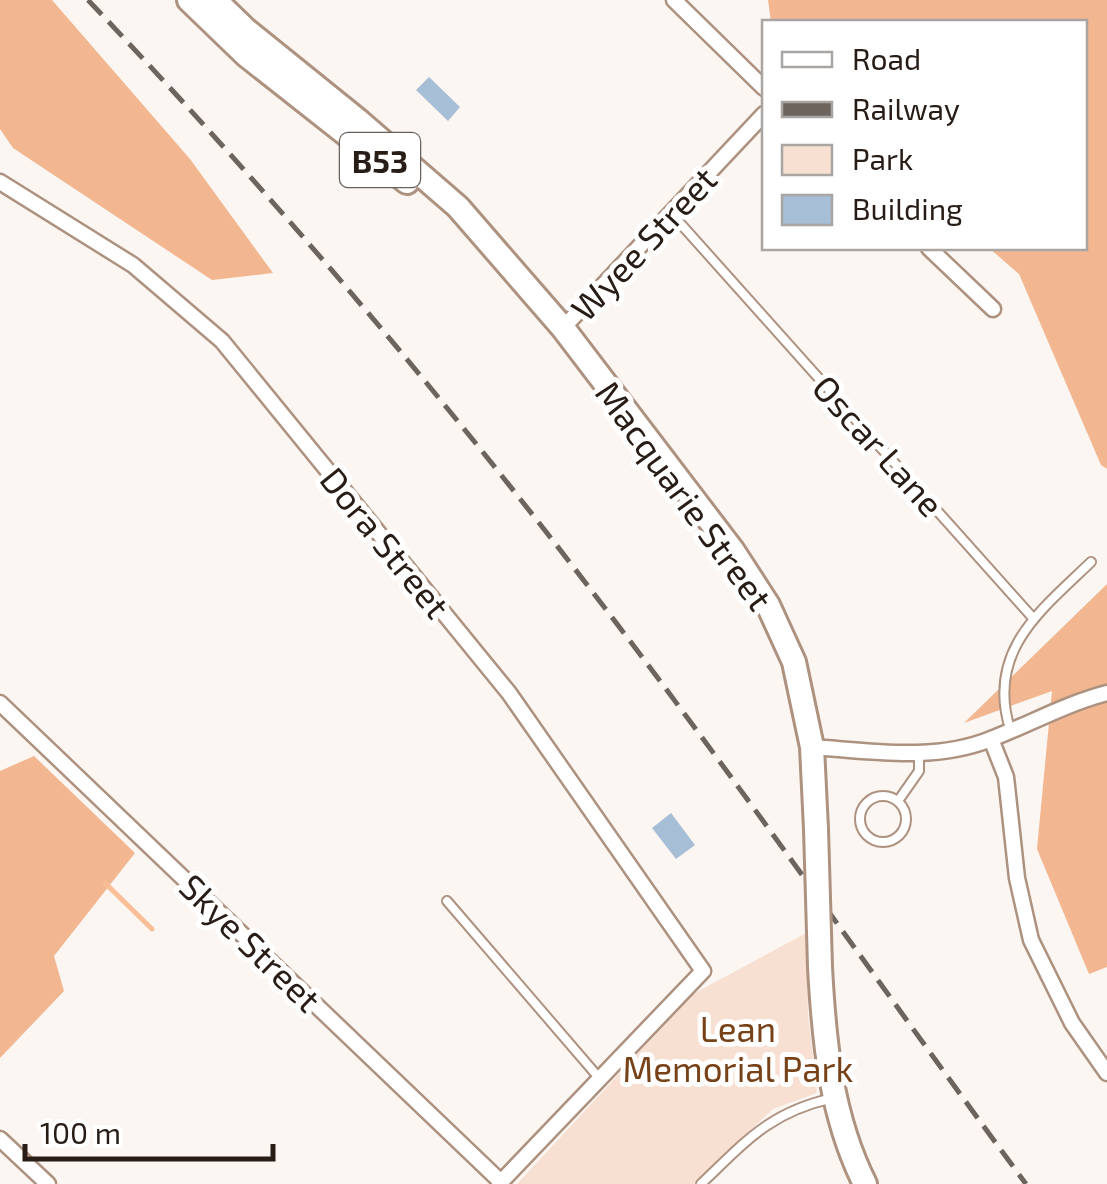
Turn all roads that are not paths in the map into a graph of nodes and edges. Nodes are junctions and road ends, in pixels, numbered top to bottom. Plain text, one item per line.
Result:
1 (189, 0) edge
2 (215, 0) edge
3 (674, 0) edge
4 (762, 86) edge
5 (762, 116) edge
6 (0, 182) edge
7 (672, 213) junction
8 (931, 250) edge
9 (992, 310) dead end
10 (562, 328) junction
11 (1091, 562) dead end
12 (1032, 618) junction
13 (1107, 693) edge
14 (3, 711) edge
15 (1010, 730) junction
16 (991, 739) junction
17 (812, 748) junction
18 (919, 754) junction
19 (898, 801) junction
20 (447, 901) dead end
21 (1107, 1073) edge
22 (600, 1079) junction
23 (834, 1098) junction
24 (0, 1138) edge
25 (500, 1183) edge
26 (48, 1184) edge
27 (702, 1184) edge
28 (865, 1184) edge

1 - 10 main road, Macquarie Street / B53
2 - 10 main road, Macquarie Street / B53
3 - 4 street
5 - 7 street, Wyee Street
6 - 22 street, Dora Street
7 - 10 street, Wyee Street
7 - 12 lane, Oscar Lane
8 - 9 street
10 - 17 main road, Macquarie Street / B53
11 - 12 lane
12 - 15 lane
13 - 15 street
14 - 25 street, Skye Street
15 - 16 street
16 - 18 street
16 - 21 street
17 - 18 street
17 - 23 main road, Macquarie Street / B53, bridge
18 - 19 lane
19 - 19 lane
20 - 22 lane
22 - 25 street
23 - 27 lane
23 - 28 main road, B53
24 - 26 street

